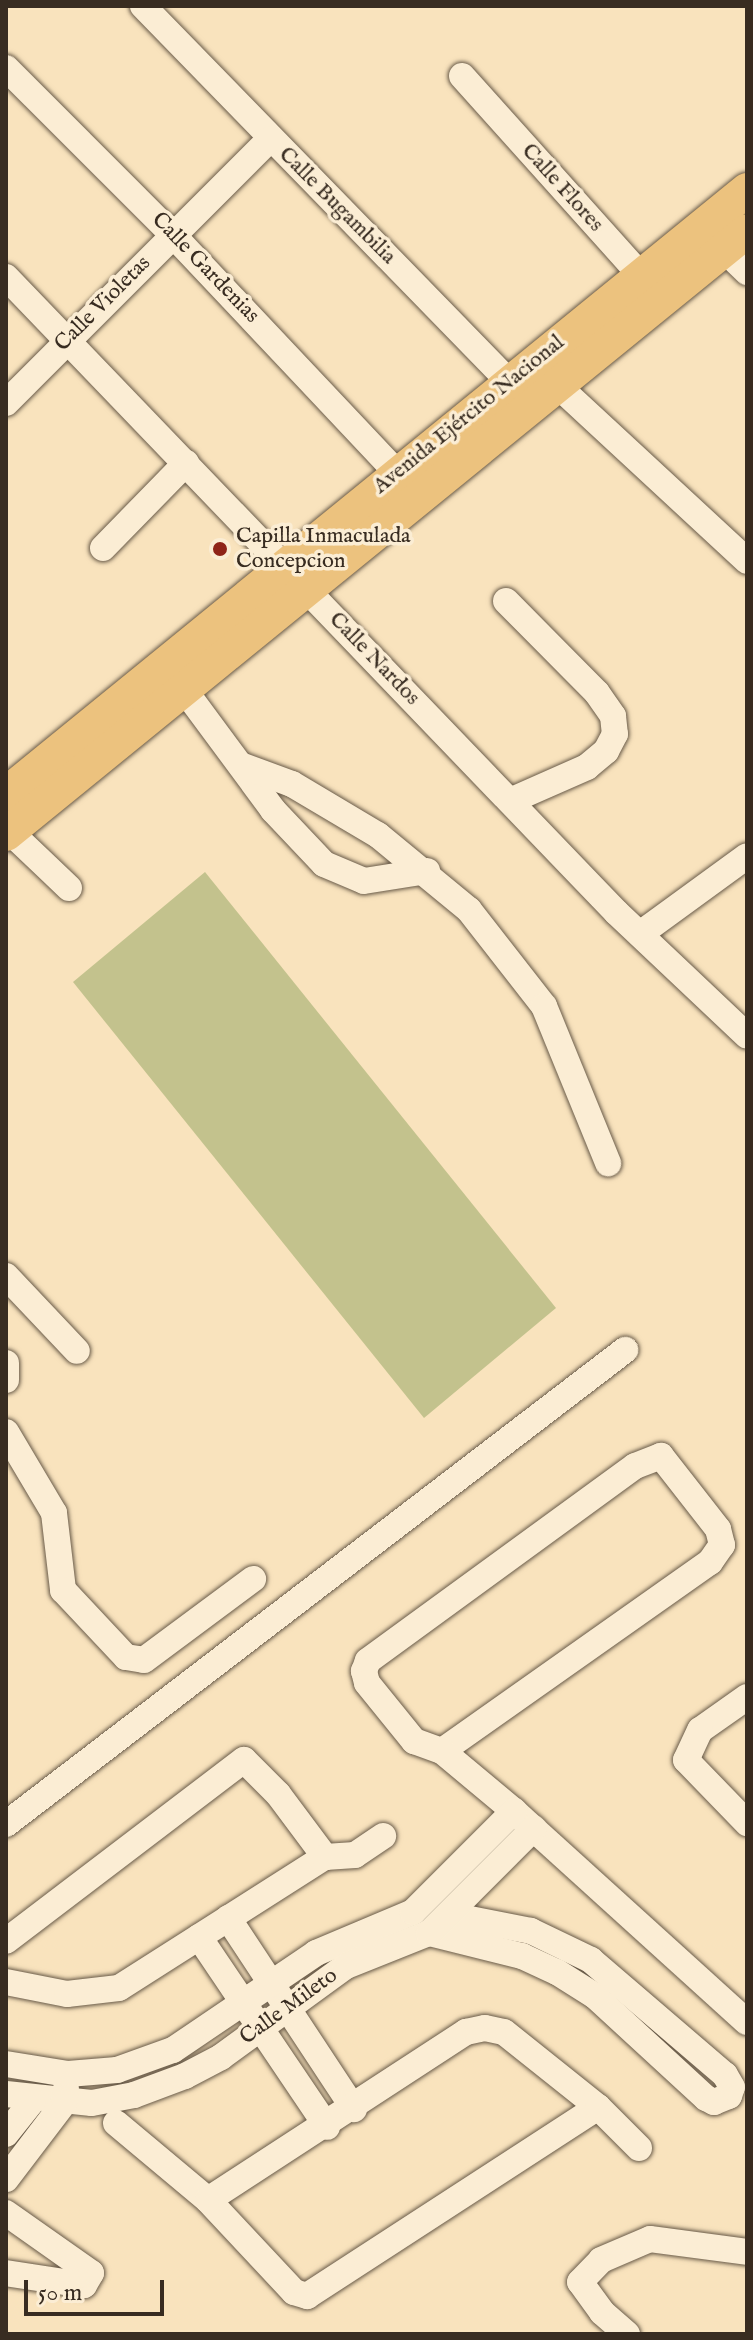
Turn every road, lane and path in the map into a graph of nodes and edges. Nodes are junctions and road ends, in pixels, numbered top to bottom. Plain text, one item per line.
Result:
1 (143, 6) edge
2 (6, 68) edge
3 (462, 76) dead end
4 (270, 139) junction
5 (747, 190) edge
6 (172, 234) junction
7 (730, 245) edge
8 (6, 277) edge
9 (652, 288) junction
10 (69, 338) junction
11 (557, 385) junction
12 (520, 394) junction
13 (6, 403) edge
14 (186, 463) junction
15 (409, 485) junction
16 (103, 548) dead end
17 (747, 561) edge
18 (295, 576) junction
19 (506, 601) dead end
20 (174, 676) junction
21 (243, 766) junction
22 (510, 801) junction
23 (10, 813) edge
24 (747, 856) edge
25 (427, 871) junction
26 (69, 888) dead end
27 (640, 934) junction
28 (747, 1036) edge
29 (608, 1163) dead end
30 (6, 1276) edge
31 (625, 1350) dead end
32 (77, 1351) dead end
33 (6, 1363) edge
34 (6, 1380) edge
35 (6, 1432) edge
36 (253, 1579) dead end
37 (747, 1697) edge
38 (442, 1751) junction
39 (514, 1811) junction
40 (747, 1823) edge
41 (6, 1824) edge
42 (534, 1828) junction
43 (383, 1836) dead end
44 (325, 1857) junction
45 (450, 1915) junction
46 (228, 1918) junction
47 (429, 1933) junction
48 (199, 1937) junction
49 (6, 1941) edge
50 (6, 1982) edge
51 (270, 1984) junction
52 (246, 2000) junction
53 (287, 2009) junction
54 (747, 2022) edge
55 (263, 2025) junction
56 (6, 2064) edge
57 (68, 2074) junction
58 (6, 2094) edge
59 (33, 2100) junction
60 (64, 2103) junction
61 (598, 2107) junction
62 (354, 2109) junction
63 (116, 2123) dead end
64 (327, 2127) junction
65 (6, 2134) edge
66 (639, 2148) dead end
67 (6, 2179) edge
68 (208, 2200) junction
69 (6, 2213) edge
70 (747, 2252) edge
71 (6, 2273) edge
72 (627, 2334) edge

1 - 4 street, Calle Bugambilia
2 - 6 street, Calle Gardenias
3 - 9 street, Calle Flores
4 - 6 street, Calle Violetas
4 - 12 street, Calle Bugambilia
5 - 7 main road, Avenida Ejército Nacional
6 - 10 street, Calle Violetas
6 - 15 street, Calle Gardenias
7 - 9 main road, Avenida Ejército Nacional
8 - 10 street, Calle Nardos
9 - 11 main road, Avenida Ejército Nacional
9 - 12 main road, Avenida Ejército Nacional
10 - 13 street, Calle Violetas
10 - 14 street, Calle Nardos
11 - 12 main road, Avenida Ejército Nacional
11 - 17 street
12 - 15 main road, Avenida Ejército Nacional
14 - 16 street
14 - 18 street, Calle Nardos
15 - 18 main road, Avenida Ejército Nacional
18 - 20 main road, Avenida Ejército Nacional
18 - 22 street, Calle Nardos
19 - 22 street
20 - 21 street
20 - 23 main road, Avenida Ejército Nacional
21 - 25 street
21 - 25 street
22 - 27 street, Calle Nardos
23 - 26 street
24 - 27 street
25 - 29 street
27 - 28 street, Calle Nardos
30 - 32 street
31 - 41 street
33 - 34 street
35 - 36 street
37 - 40 street
38 - 38 street
38 - 39 street
39 - 42 street
39 - 51 street, Calle Mileto
42 - 45 street, Calle Mileto
42 - 54 street
43 - 44 street
44 - 46 street
44 - 49 street
45 - 47 street, Calle Mileto
45 - 47 street
46 - 48 street
46 - 51 street
47 - 53 street, Calle Mileto
48 - 50 street
48 - 52 street
51 - 52 street, Calle Mileto
51 - 53 street
52 - 55 street
52 - 57 street, Calle Mileto
53 - 55 street, Calle Mileto
53 - 62 street
55 - 60 street, Calle Mileto
55 - 64 street
56 - 57 street, Calle Mileto
57 - 60 street
58 - 59 street, Calle Mileto
59 - 60 street, Calle Mileto
59 - 65 street
60 - 67 street
61 - 62 street
61 - 66 street
61 - 68 street
62 - 64 street
63 - 68 street
64 - 68 street
69 - 71 street
70 - 72 street

